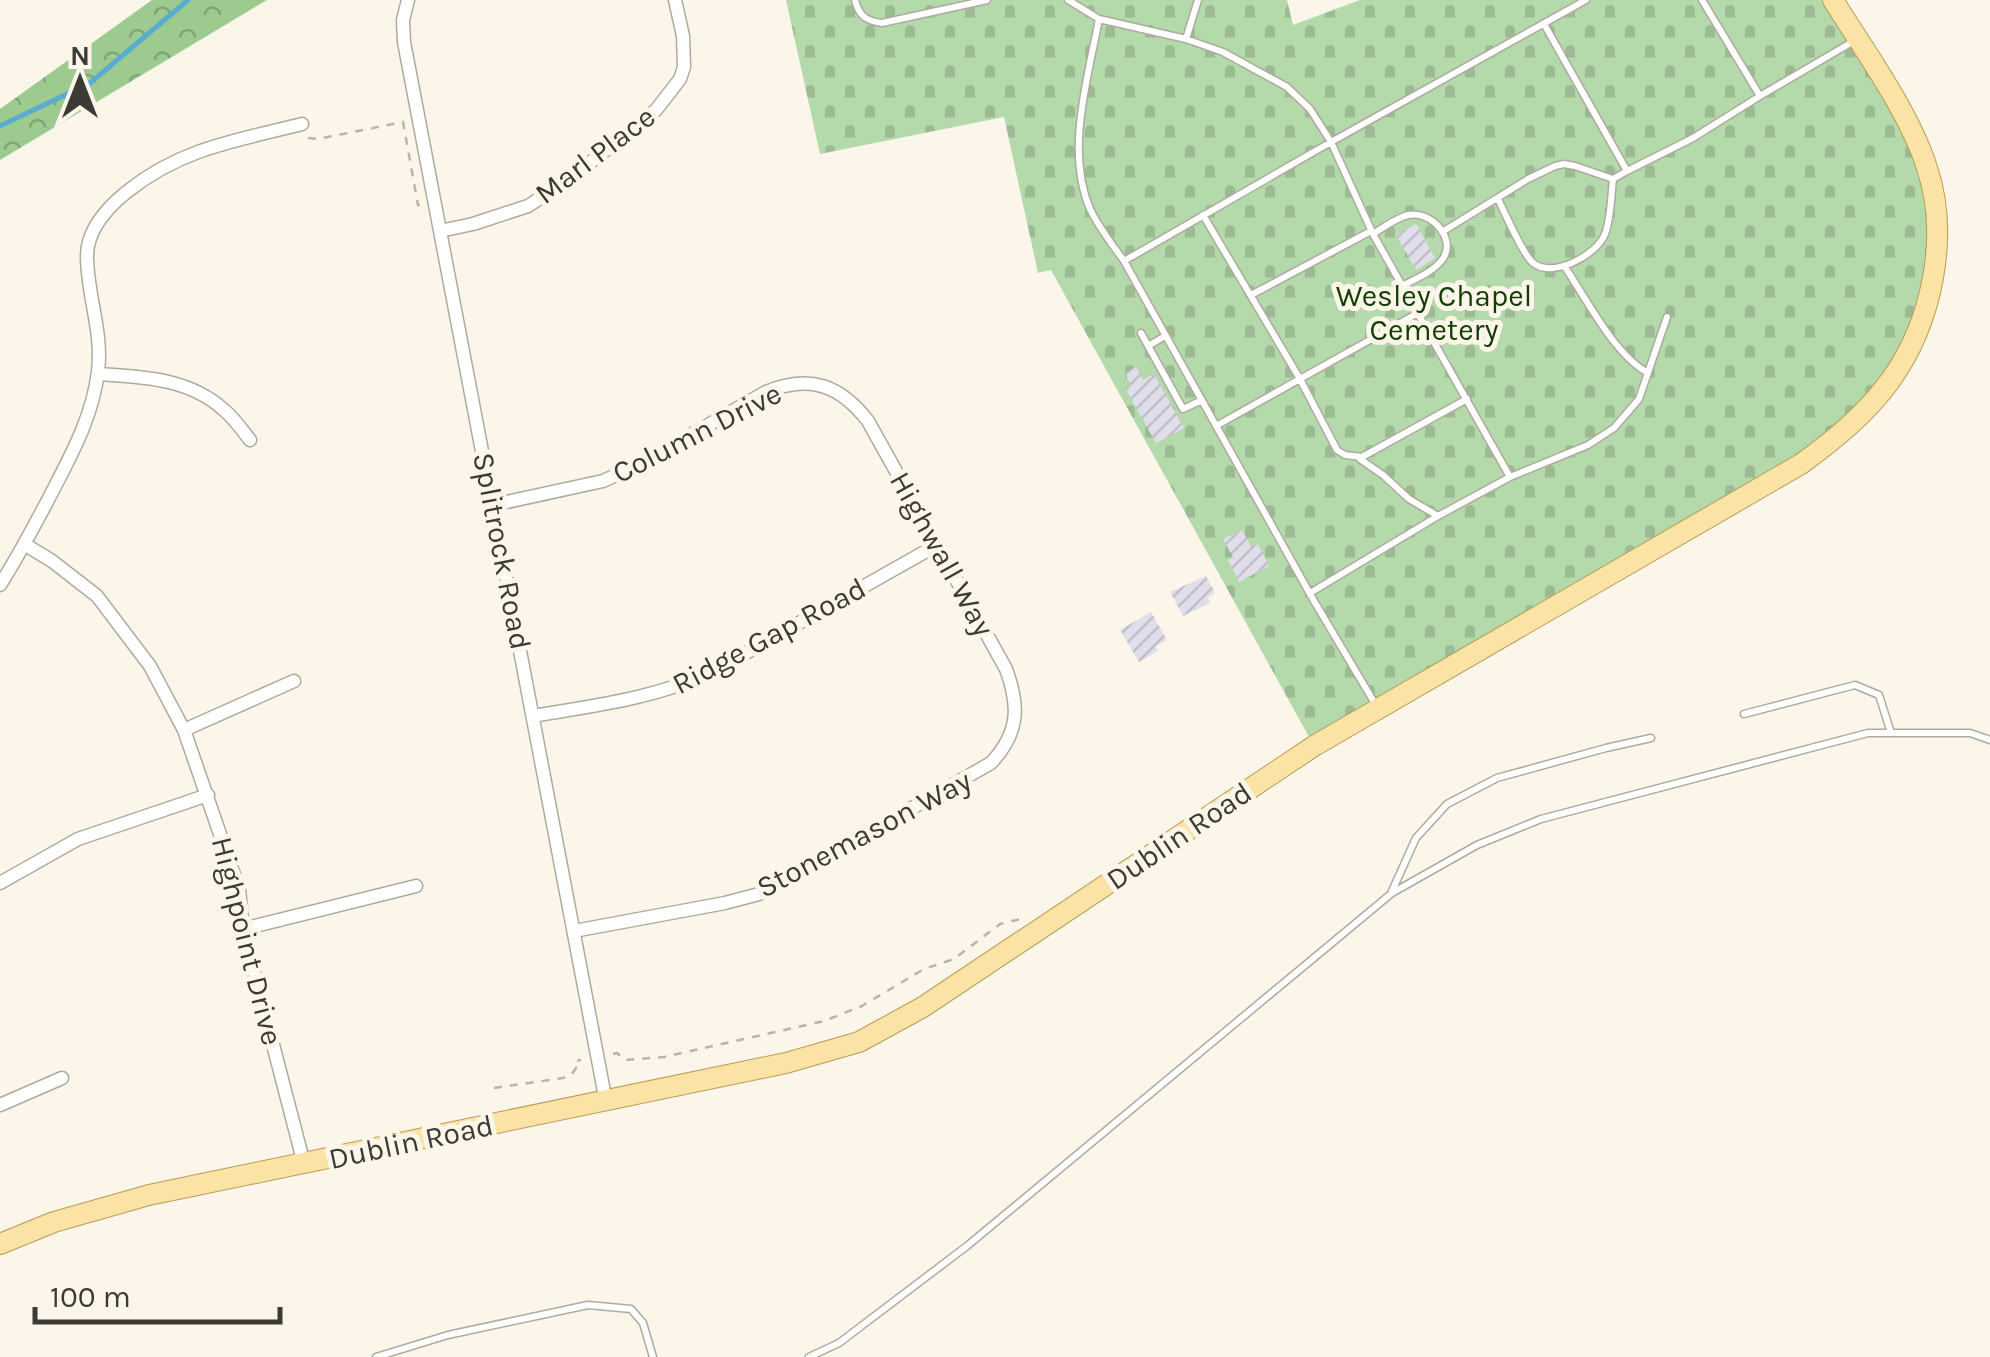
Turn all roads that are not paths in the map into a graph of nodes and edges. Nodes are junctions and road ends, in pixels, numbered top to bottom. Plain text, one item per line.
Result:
1 (408, 0) edge
2 (675, 0) edge
3 (855, 0) edge
4 (987, 0) edge
5 (1068, 0) edge
6 (1198, 0) edge
7 (1586, 0) edge
8 (1702, 0) edge
9 (1833, 0) edge
10 (1099, 19) junction
11 (1544, 24) junction
12 (1186, 39) junction
13 (1857, 39) junction
14 (1760, 96) junction
15 (302, 124) road end
16 (1331, 142) junction
17 (1627, 171) junction
18 (1613, 180) junction
19 (1498, 199) junction
20 (1204, 215) junction
21 (440, 231) junction
22 (1372, 232) junction
23 (1442, 232) junction
24 (1124, 261) junction
25 (1565, 267) junction
26 (1402, 286) junction
27 (1251, 296) junction
28 (1418, 313) junction
29 (1667, 317) dead end
30 (1141, 333) dead end
31 (1166, 336) junction
32 (1148, 346) junction
33 (1648, 373) junction
34 (98, 374) junction
35 (1300, 379) junction
36 (842, 394) joint
37 (1467, 399) junction
38 (1202, 400) junction
39 (1216, 426) junction
40 (250, 440) dead end
41 (1354, 457) junction
42 (1510, 478) junction
43 (493, 505) junction
44 (1438, 516) junction
45 (24, 544) junction
46 (938, 545) junction
47 (0, 585) edge
48 (1310, 594) junction
49 (294, 681) dead end
50 (1378, 708) junction
51 (1744, 714) dead end
52 (533, 716) junction
53 (1013, 726) joint
54 (184, 730) junction
55 (1891, 732) junction
56 (1651, 738) dead end
57 (1990, 740) edge
58 (208, 795) junction
59 (0, 883) edge
60 (416, 886) dead end
61 (1392, 892) junction
62 (244, 930) junction
63 (574, 931) junction
64 (62, 1078) dead end
65 (606, 1102) junction
66 (0, 1105) edge
67 (304, 1164) junction
68 (0, 1244) edge
69 (376, 1357) edge
70 (654, 1357) edge
71 (809, 1357) edge

1 - 21 street, Splitrock Road
2 - 21 street, Marl Place
3 - 4 lane
5 - 10 lane
6 - 12 lane
7 - 11 lane
8 - 14 lane
9 - 13 main road, Dublin Road
10 - 12 lane
10 - 24 lane
11 - 16 lane
11 - 17 lane
12 - 16 lane
13 - 14 lane
13 - 50 main road, Dublin Road
14 - 17 lane
15 - 34 street
16 - 20 lane
16 - 22 lane
17 - 18 lane
18 - 19 lane
18 - 25 lane
19 - 23 lane
19 - 25 lane
20 - 24 lane
20 - 27 lane
21 - 43 street, Splitrock Road
22 - 23 lane
22 - 26 lane
22 - 27 lane
23 - 26 lane
24 - 31 lane
25 - 33 lane
26 - 28 lane
27 - 35 lane
28 - 35 lane
28 - 37 lane
29 - 33 lane
30 - 32 lane
31 - 32 lane
31 - 38 lane
32 - 38 lane
33 - 42 lane
34 - 40 street
34 - 45 street
35 - 39 lane
35 - 41 lane
36 - 43 street, Column Drive
36 - 46 street, Highwall Way
37 - 41 lane
37 - 42 lane
38 - 39 lane
39 - 48 lane
41 - 44 lane
42 - 44 lane
43 - 52 street, Splitrock Road
44 - 48 lane
45 - 47 street
45 - 54 street, Highpoint Drive
46 - 52 street, Ridge Gap Road
46 - 53 street, Highwall Way
48 - 50 lane
49 - 54 street
50 - 65 main road, Dublin Road
51 - 55 lane
52 - 63 street, Splitrock Road
53 - 63 street, Stonemason Way
54 - 58 street, Highpoint Drive
55 - 57 lane
55 - 61 lane
56 - 61 lane
58 - 59 street
58 - 62 street, Highpoint Drive
60 - 62 street
61 - 71 lane
62 - 67 street, Highpoint Drive
63 - 65 street, Splitrock Road
64 - 66 street
65 - 67 main road, Dublin Road
67 - 68 main road, Dublin Road
69 - 70 lane

